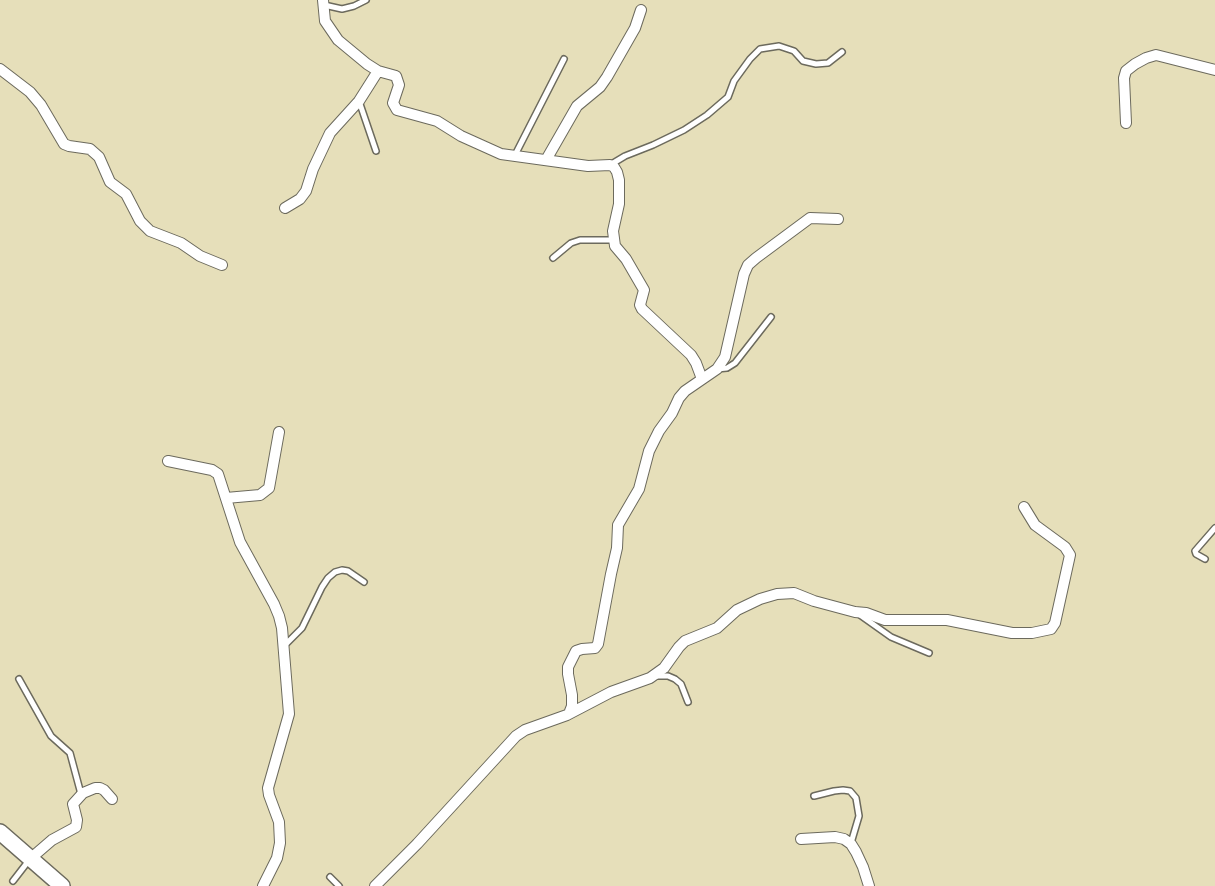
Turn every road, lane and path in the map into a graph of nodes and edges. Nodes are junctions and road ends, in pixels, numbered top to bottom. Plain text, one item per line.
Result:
1 (366, 0) edge
2 (323, 2) edge
3 (640, 10) dead end
4 (842, 52) dead end
5 (564, 59) dead end
6 (0, 69) edge
7 (1215, 70) edge
8 (378, 71) junction
9 (359, 101) junction
10 (1126, 123) dead end
11 (376, 151) dead end
12 (516, 155) junction
13 (546, 160) junction
14 (610, 165) junction
15 (285, 208) dead end
16 (838, 219) dead end
17 (613, 240) junction
18 (553, 258) dead end
19 (222, 265) dead end
20 (771, 317) dead end
21 (717, 369) junction
22 (702, 379) junction
23 (279, 432) dead end
24 (168, 461) dead end
25 (226, 498) junction
26 (1024, 507) dead end
27 (1215, 528) edge
28 (1205, 559) dead end
29 (364, 582) dead end
30 (855, 612) junction
31 (284, 646) junction
32 (929, 653) dead end
33 (650, 678) junction
34 (19, 679) dead end
35 (688, 702) dead end
36 (570, 711) junction
37 (81, 794) junction
38 (814, 796) dead end
39 (112, 799) dead end
40 (0, 832) edge
41 (801, 839) dead end
42 (851, 844) junction
43 (30, 859) junction
44 (330, 877) dead end
45 (13, 881) dead end
46 (62, 886) edge
47 (263, 886) edge
48 (339, 886) edge
49 (374, 886) edge
50 (869, 886) edge

1 - 2 lane
2 - 8 street
3 - 13 street
4 - 14 lane
5 - 12 lane
6 - 19 street
7 - 10 street
8 - 9 street
8 - 12 street
9 - 11 lane
9 - 15 street
12 - 13 street
13 - 14 street
14 - 17 street
16 - 21 street
17 - 18 lane
17 - 22 street
20 - 21 lane
21 - 22 street
22 - 36 street
23 - 25 street
24 - 25 street
25 - 31 street
26 - 30 street
27 - 28 lane
29 - 31 lane
30 - 32 lane
30 - 33 street
31 - 47 street
33 - 35 lane
33 - 36 street
34 - 37 lane
36 - 49 street
37 - 39 street
37 - 43 street
38 - 42 lane
40 - 43 main road
41 - 42 street
42 - 50 street
43 - 45 lane
43 - 46 main road
44 - 48 lane

